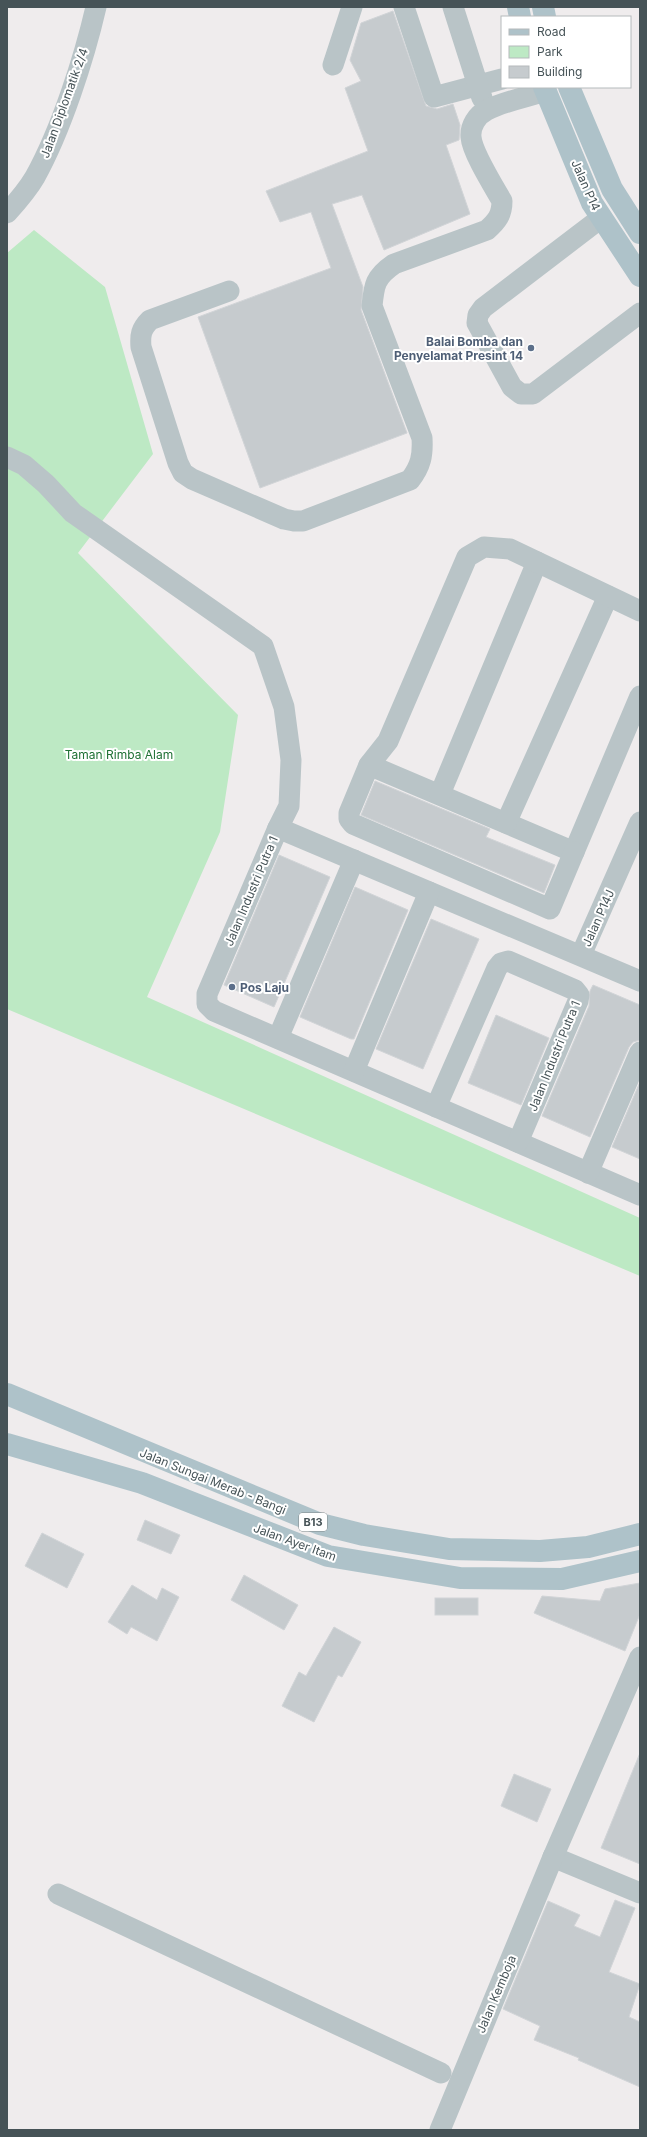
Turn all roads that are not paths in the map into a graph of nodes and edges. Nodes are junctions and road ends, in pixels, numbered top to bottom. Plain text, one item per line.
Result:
1 (96, 7) edge
2 (352, 7) edge
3 (404, 7) edge
4 (453, 7) edge
5 (332, 65) dead end
6 (501, 79) edge
7 (477, 85) junction
8 (569, 88) edge
9 (545, 89) edge
10 (487, 110) junction
11 (7, 213) edge
12 (601, 218) junction
13 (640, 233) edge
14 (640, 276) edge
15 (229, 291) dead end
16 (640, 313) edge
17 (7, 457) edge
18 (537, 562) junction
19 (608, 596) junction
20 (640, 611) edge
21 (640, 696) edge
22 (369, 765) junction
23 (440, 794) junction
24 (640, 822) edge
25 (506, 823) junction
26 (278, 828) junction
27 (574, 852) junction
28 (354, 860) junction
29 (428, 892) junction
30 (581, 955) junction
31 (640, 981) edge
32 (278, 1038) junction
33 (640, 1052) edge
34 (354, 1071) junction
35 (436, 1107) junction
36 (518, 1142) junction
37 (588, 1172) junction
38 (640, 1195) edge
39 (7, 1394) edge
40 (7, 1444) edge
41 (640, 1534) edge
42 (640, 1562) edge
43 (640, 1657) edge
44 (553, 1857) junction
45 (640, 1893) edge
46 (58, 1894) dead end
47 (441, 2073) dead end
48 (440, 2130) edge

1 - 11 street, Jalan Diplomatik 2/4
2 - 5 street
3 - 7 street
4 - 7 street
6 - 7 street
7 - 10 street
8 - 13 main road, Jalan P14
9 - 10 street
9 - 12 main road, Jalan P14
10 - 15 street
12 - 14 main road, Jalan P14
12 - 16 street
17 - 26 street
18 - 19 street
18 - 22 street
18 - 23 street
19 - 20 street
19 - 25 street
21 - 27 street
22 - 23 street
22 - 27 street
23 - 25 street
24 - 30 street, Jalan P14J
25 - 27 street
26 - 28 street, Jalan Industri Putra 1
26 - 32 street, Jalan Industri Putra 1
28 - 29 street, Jalan Industri Putra 1
28 - 32 street
29 - 30 street, Jalan Industri Putra 1
29 - 34 street
30 - 31 street, Jalan P14J
32 - 34 street, Jalan Industri Putra 1
33 - 37 street
34 - 35 street, Jalan Industri Putra 1
35 - 36 street, Jalan Industri Putra 1
35 - 36 street, Jalan Industri Putra 1
36 - 37 street, Jalan Industri Putra 1
37 - 38 street, Jalan Industri Putra 1
39 - 41 main road, Jalan Sungai Merab - Bangi / B13
40 - 42 main road, Jalan Ayer Itam / B13
43 - 44 street, Jalan Kemboja
44 - 45 street
44 - 48 street, Jalan Kemboja
46 - 47 street

